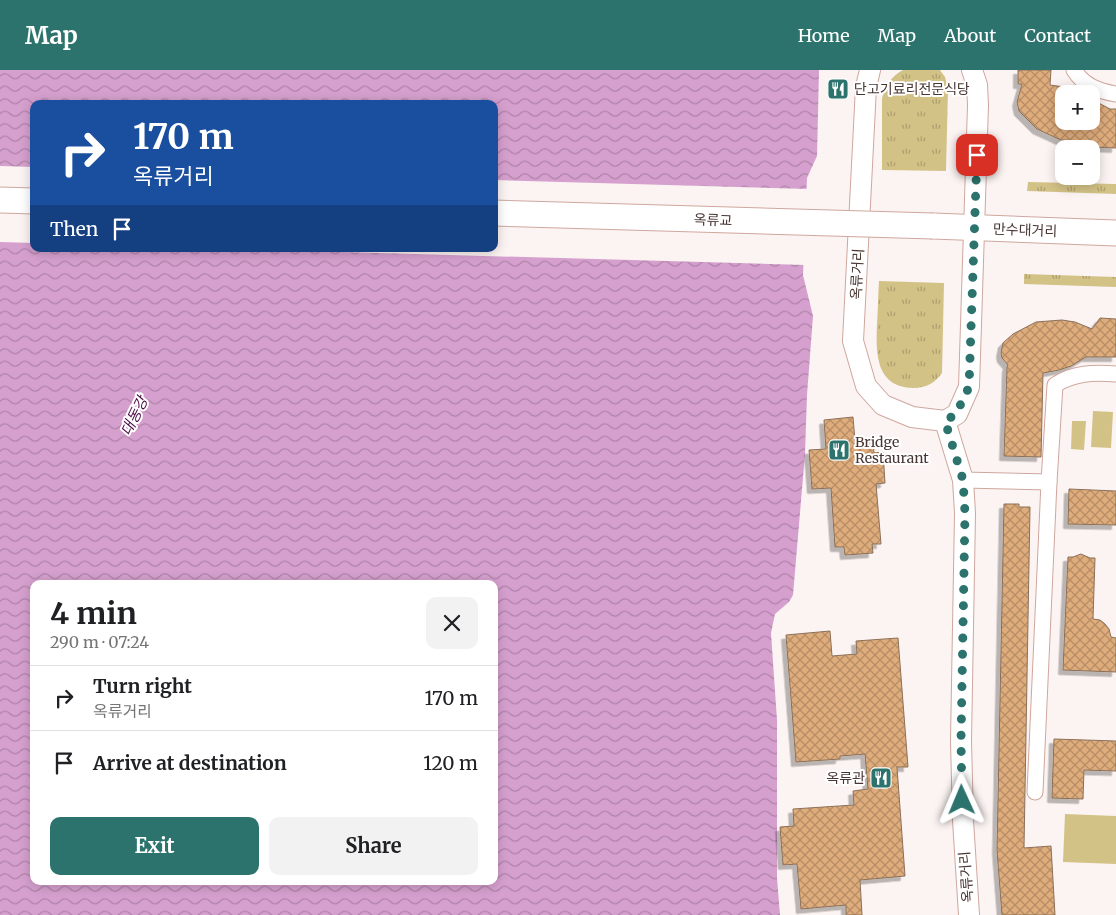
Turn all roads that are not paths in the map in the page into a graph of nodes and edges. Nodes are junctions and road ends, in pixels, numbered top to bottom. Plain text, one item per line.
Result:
1 (870, 70) edge
2 (972, 70) edge
3 (1074, 70) edge
4 (1116, 94) edge
5 (0, 200) edge
6 (30, 201) edge
7 (498, 213) edge
8 (933, 226) joint
9 (974, 228) junction
10 (1116, 233) edge
11 (1116, 374) edge
12 (945, 421) junction
13 (963, 480) junction
14 (1049, 482) junction
15 (1035, 792) dead end
16 (969, 915) edge

1 - 12 street, 옥류거리
2 - 9 street
3 - 4 street
5 - 6 main road
7 - 8 main road, 옥류교, bridge
8 - 9 main road, 만수대거리
9 - 10 main road, 만수대거리
9 - 12 street
11 - 14 street
12 - 13 street, 옥류거리
13 - 14 street
13 - 16 street, 옥류거리
14 - 15 street

